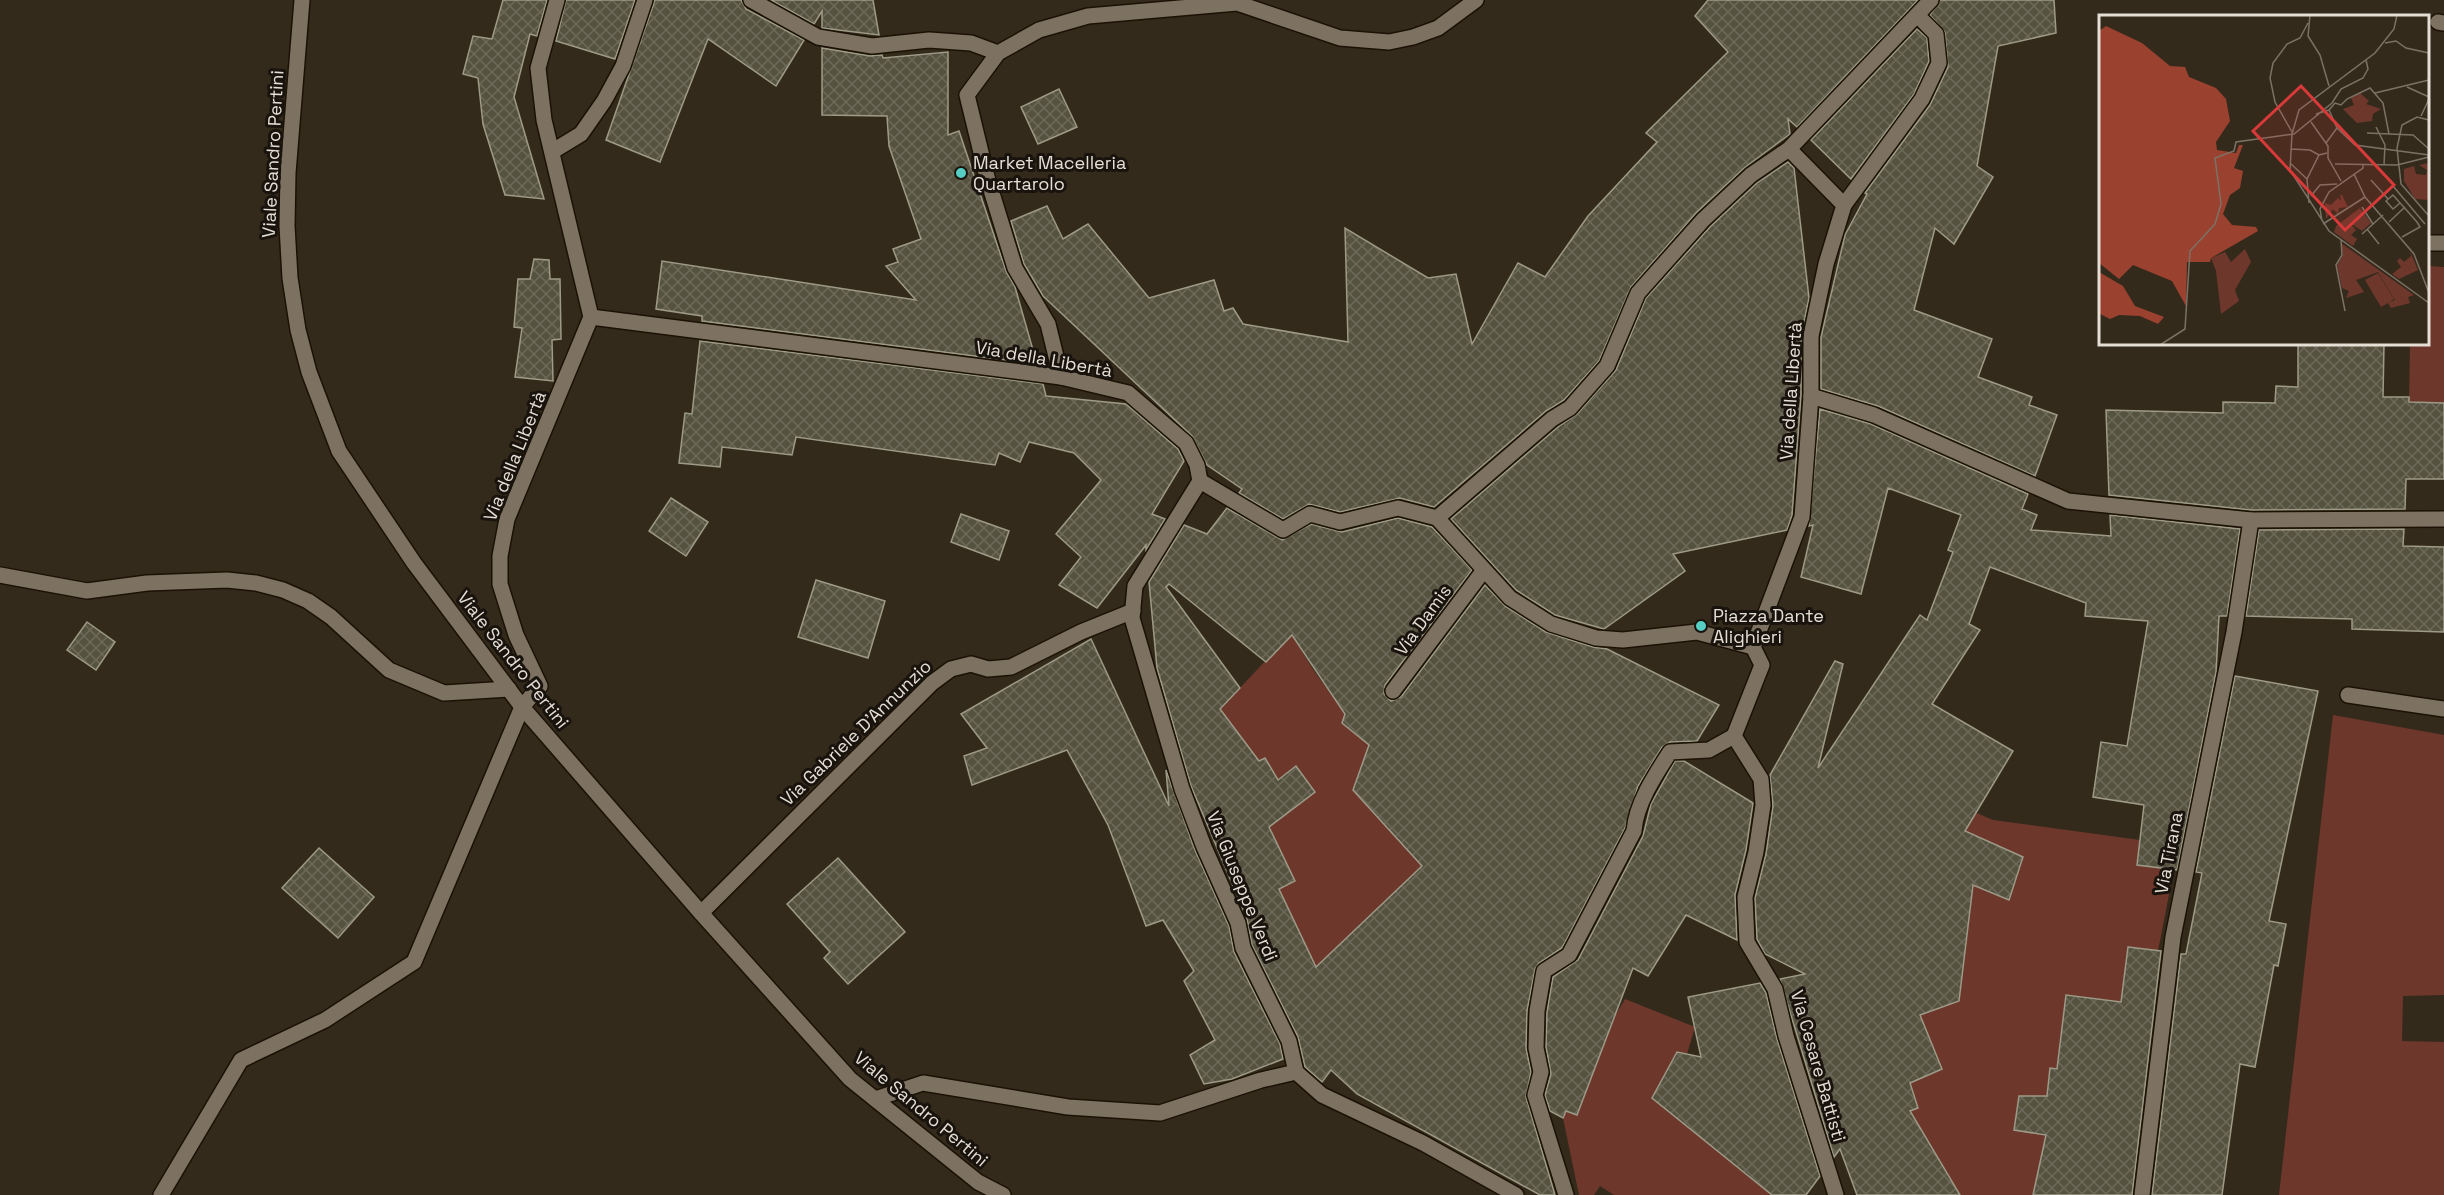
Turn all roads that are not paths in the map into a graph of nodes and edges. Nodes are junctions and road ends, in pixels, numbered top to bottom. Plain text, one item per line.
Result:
1 (302, 0) edge
2 (557, 0) edge
3 (645, 0) edge
4 (751, 0) edge
5 (1476, 0) edge
6 (1931, 0) edge
7 (1917, 15) junction
8 (998, 53) junction
9 (1789, 149) junction
10 (553, 151) junction
11 (1844, 205) junction
12 (591, 317) junction
13 (1061, 377) junction
14 (1810, 396) junction
15 (1200, 481) junction
16 (1437, 518) junction
17 (2444, 519) edge
18 (2251, 520) junction
19 (1484, 570) junction
20 (0, 575) edge
21 (1133, 611) junction
22 (1753, 647) junction
23 (509, 688) junction
24 (1393, 692) dead end
25 (2348, 695) dead end
26 (522, 707) junction
27 (2444, 709) edge
28 (1734, 736) junction
29 (701, 913) junction
30 (1296, 1072) junction
31 (875, 1099) junction
32 (1836, 1193) edge
33 (161, 1195) edge
34 (1003, 1195) edge
35 (1516, 1195) edge
36 (1566, 1195) edge
37 (2142, 1195) edge

1 - 23 street, Viale Sandro Pertini
2 - 10 street
3 - 10 street
4 - 8 street
5 - 8 street
6 - 7 street
7 - 9 street
7 - 11 street, Via della Libertà
8 - 13 street
9 - 11 street
9 - 16 street
10 - 12 street
11 - 14 street, Via della Libertà
12 - 13 street, Via della Libertà
12 - 26 street, Via della Libertà
13 - 15 street, Via della Libertà
14 - 18 street
14 - 22 street, Via della Libertà
15 - 16 street
15 - 21 street, Via Giuseppe Verdi
16 - 19 street
17 - 18 street
18 - 37 street, Via Tirana
19 - 22 street
19 - 24 street, Via Damis
20 - 23 street
21 - 29 street, Via Gabriele D'Annunzio
21 - 30 street, Via Giuseppe Verdi
22 - 28 street
23 - 26 street, Viale Sandro Pertini
25 - 27 street
26 - 29 street, Viale Sandro Pertini
26 - 33 street
28 - 32 street, Via Cesare Battisti
28 - 36 street
29 - 31 street, Viale Sandro Pertini
30 - 31 street
30 - 35 street
31 - 34 street, Viale Sandro Pertini

